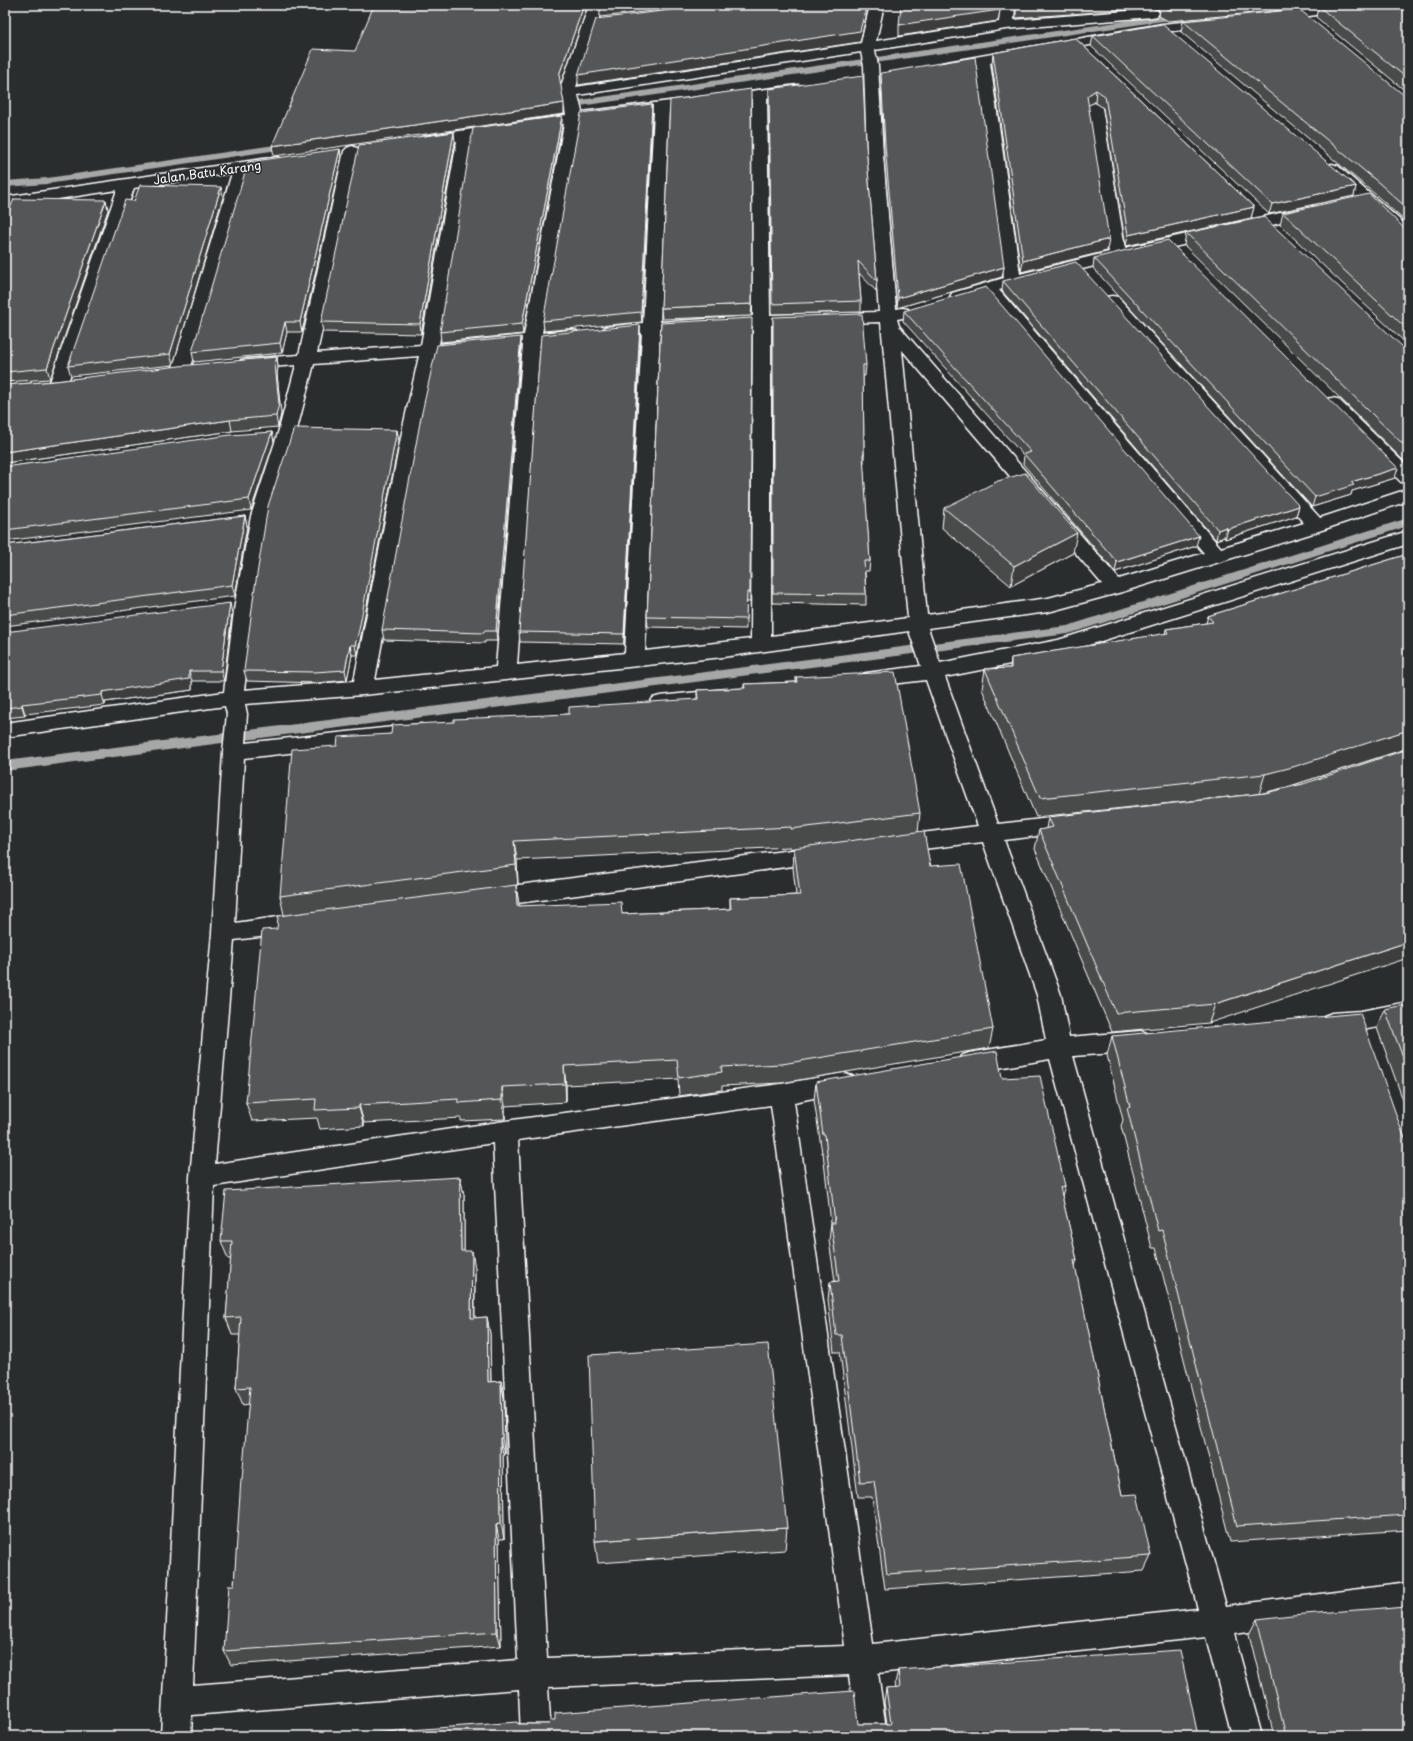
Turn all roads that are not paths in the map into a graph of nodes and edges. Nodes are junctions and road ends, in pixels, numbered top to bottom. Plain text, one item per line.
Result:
1 (596, 5) edge
2 (877, 5) edge
3 (1008, 5) edge
4 (1358, 5) edge
5 (1295, 10) edge
6 (1156, 18) edge
7 (1261, 18) edge
8 (604, 22) edge
9 (1223, 22) edge
10 (589, 24) junction
11 (1006, 25) junction
12 (1312, 25) edge
13 (1077, 43) junction
14 (1180, 43) edge
15 (1088, 54) edge
16 (982, 59) junction
17 (870, 67) junction
18 (930, 68) edge
19 (812, 87) edge
20 (571, 94) junction
21 (759, 94) junction
22 (662, 107) junction
23 (1094, 108) dead end
24 (574, 115) junction
25 (466, 135) junction
26 (413, 142) edge
27 (351, 151) dead end
28 (1320, 159) edge
29 (289, 160) edge
30 (242, 167) junction
31 (127, 184) junction
32 (1369, 199) junction
33 (5, 202) edge
34 (1347, 204) edge
35 (1325, 209) edge
36 (1408, 235) edge
37 (1169, 242) junction
38 (1118, 255) junction
39 (1185, 258) edge
40 (1089, 276) junction
41 (1013, 281) junction
42 (988, 288) junction
43 (945, 300) edge
44 (917, 309) edge
45 (762, 321) junction
46 (890, 322) junction
47 (652, 326) junction
48 (532, 339) junction
49 (429, 350) junction
50 (307, 358) junction
51 (228, 366) edge
52 (181, 370) edge
53 (58, 385) edge
54 (1319, 390) edge
55 (1408, 478) edge
56 (1408, 495) edge
57 (1316, 525) junction
58 (1408, 538) edge
59 (1216, 555) junction
60 (1115, 586) junction
61 (919, 628) junction
62 (761, 644) junction
63 (634, 659) junction
64 (930, 665) junction
65 (506, 673) junction
66 (845, 682) edge
67 (363, 688) junction
68 (742, 694) edge
69 (235, 706) junction
70 (638, 706) edge
71 (440, 729) edge
72 (5, 730) edge
73 (234, 750) junction
74 (1094, 821) edge
75 (991, 832) junction
76 (880, 847) edge
77 (841, 852) edge
78 (468, 900) edge
79 (326, 919) edge
80 (223, 933) junction
81 (1408, 1011) edge
82 (1361, 1020) junction
83 (1314, 1024) edge
84 (1162, 1039) edge
85 (1369, 1042) edge
86 (1059, 1048) junction
87 (951, 1066) edge
88 (866, 1080) edge
89 (781, 1094) junction
90 (505, 1131) junction
91 (202, 1177) junction
92 (1408, 1597) edge
93 (1215, 1622) junction
94 (860, 1660) junction
95 (533, 1673) junction
96 (178, 1701) junction
97 (176, 1736) edge
98 (536, 1736) edge
99 (872, 1736) edge
100 (1247, 1736) edge

1 - 10 street
2 - 17 street
3 - 11 street
4 - 5 street
5 - 7 street
5 - 12 street
6 - 9 street
6 - 11 street
6 - 13 street
6 - 14 street
8 - 10 street
10 - 20 street
11 - 17 street
13 - 15 street
13 - 16 street
16 - 18 street
16 - 41 street
17 - 20 street
17 - 46 street
19 - 21 street
20 - 24 street
21 - 22 street
21 - 45 street
22 - 24 street
22 - 47 street
23 - 38 street
24 - 25 street
24 - 48 street
25 - 26 street
25 - 49 street
27 - 50 street
28 - 32 street
29 - 30 street, Jalan Batu Karang
30 - 31 street, Jalan Batu Karang
30 - 52 street
31 - 33 street, Jalan Batu Karang
31 - 53 street
32 - 34 street
32 - 36 street
35 - 37 street
37 - 38 street
37 - 39 street
38 - 40 street
40 - 41 street
40 - 57 street
41 - 42 street
42 - 43 street
42 - 59 street
44 - 46 street
45 - 46 street
45 - 47 street
45 - 62 street
46 - 60 street
46 - 61 street
47 - 48 street
47 - 63 street
48 - 49 street
48 - 65 street
49 - 50 street
49 - 67 street
50 - 51 street
50 - 69 street
54 - 55 street
56 - 57 street
57 - 59 street
58 - 64 street
59 - 60 street
60 - 61 street
61 - 62 street
61 - 64 street
62 - 63 street
63 - 65 street
64 - 66 street
64 - 75 street
65 - 67 street
67 - 69 street
68 - 70 street
69 - 72 street
69 - 73 street
71 - 73 street
73 - 80 street
74 - 75 street
75 - 76 street
75 - 86 street
77 - 78 street
79 - 80 street
80 - 91 street
81 - 82 street
82 - 83 street
82 - 85 street
84 - 86 street
86 - 87 street
86 - 93 street
88 - 89 street
89 - 90 street
89 - 94 street
90 - 91 street
90 - 95 street
91 - 96 street
92 - 93 street
93 - 94 street
93 - 100 street
94 - 95 street
94 - 99 street
95 - 96 street
95 - 98 street
96 - 97 street

